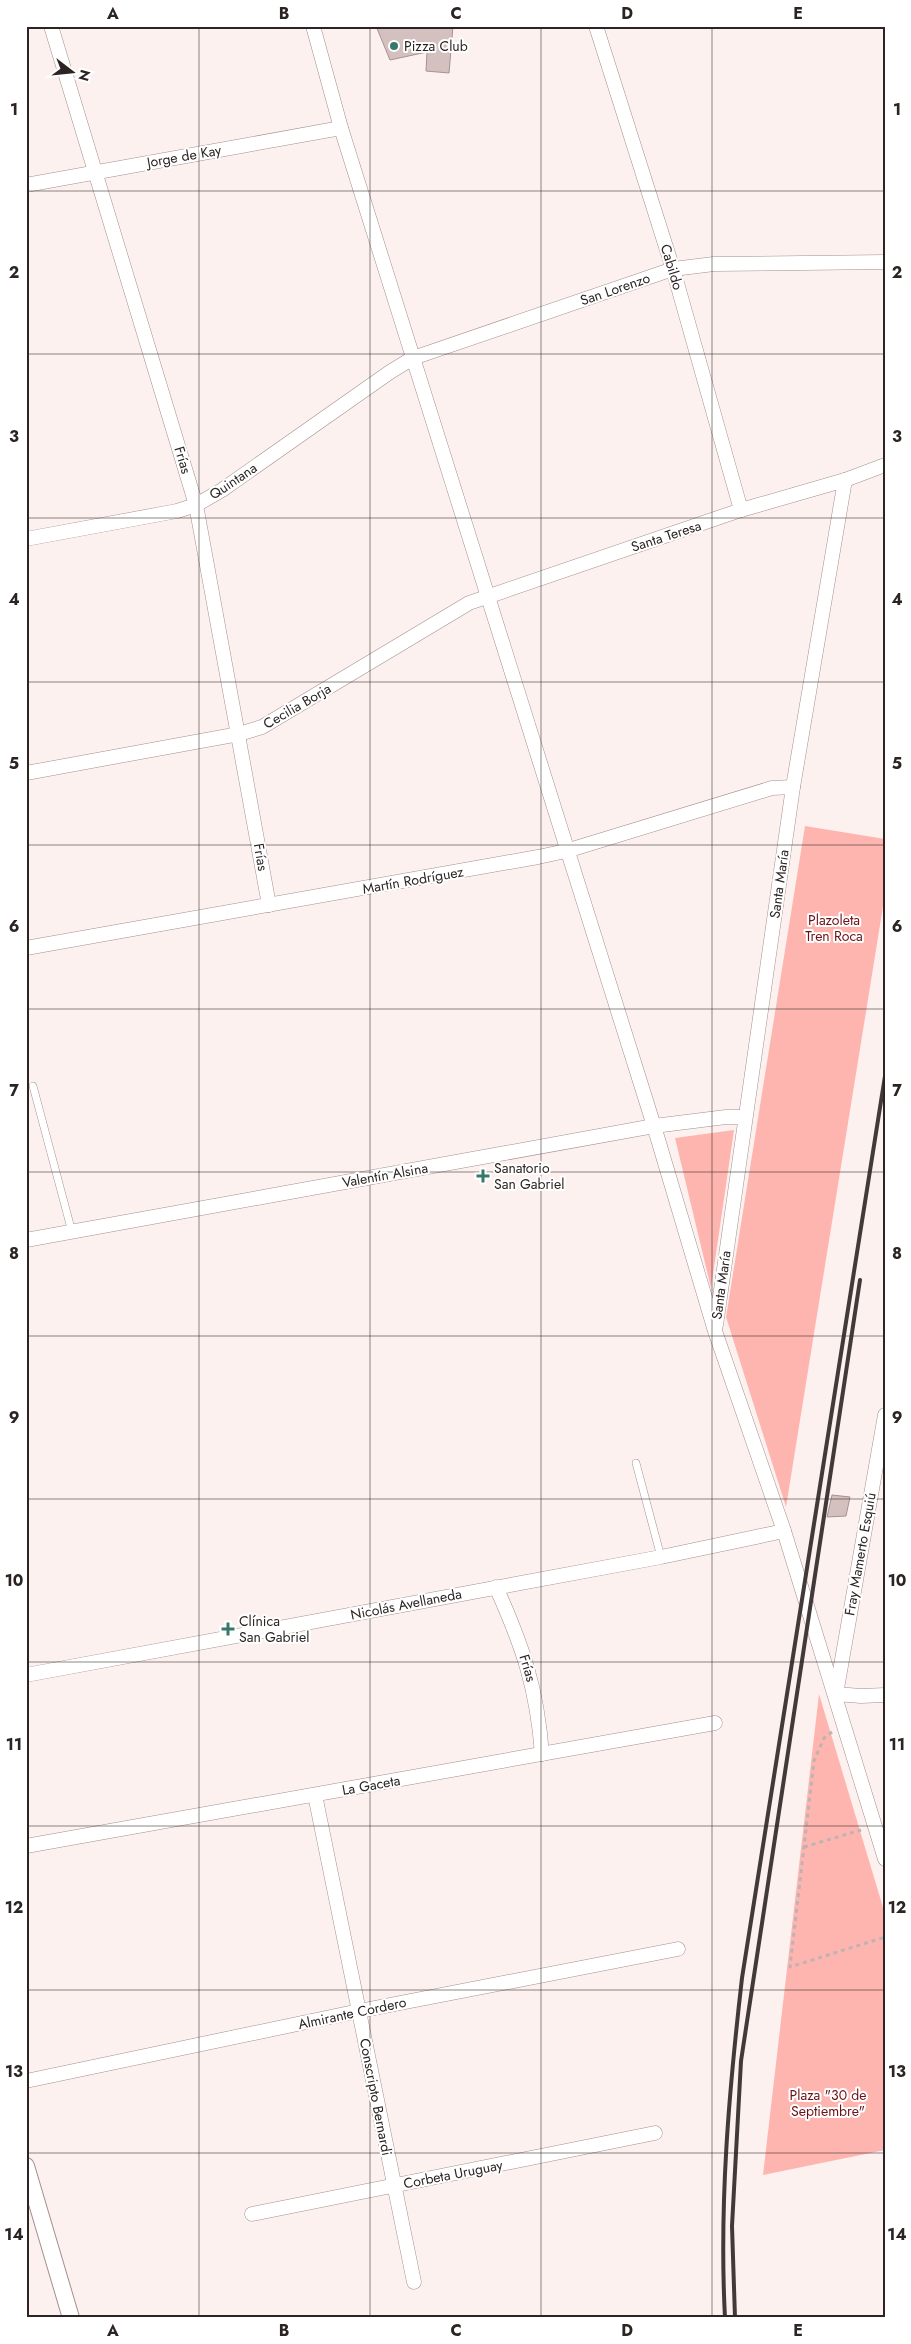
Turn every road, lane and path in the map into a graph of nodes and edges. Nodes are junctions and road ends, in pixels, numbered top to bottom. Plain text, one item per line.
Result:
1 (51, 26) edge
2 (313, 26) edge
3 (596, 26) edge
4 (341, 128) junction
5 (94, 172) junction
6 (26, 185) edge
7 (885, 262) edge
8 (672, 269) junction
9 (413, 358) junction
10 (885, 465) edge
11 (845, 480) junction
12 (196, 505) junction
13 (741, 510) junction
14 (26, 539) edge
15 (488, 595) junction
16 (239, 734) junction
17 (26, 773) edge
18 (794, 787) junction
19 (566, 851) junction
20 (269, 906) junction
21 (26, 948) edge
22 (33, 1086) dead end
23 (745, 1117) junction
24 (654, 1126) junction
25 (72, 1232) junction
26 (26, 1240) edge
27 (715, 1331) junction
28 (885, 1415) edge
29 (636, 1463) dead end
30 (784, 1531) junction
31 (661, 1557) junction
32 (496, 1587) junction
33 (26, 1675) edge
34 (836, 1694) junction
35 (885, 1695) edge
36 (715, 1724) dead end
37 (846, 1727) junction
38 (542, 1754) junction
39 (315, 1794) junction
40 (875, 1826) junction
41 (26, 1846) edge
42 (804, 1847) junction
43 (885, 1859) edge
44 (885, 1937) edge
45 (678, 1949) dead end
46 (359, 2011) junction
47 (26, 2081) edge
48 (655, 2133) dead end
49 (26, 2166) edge
50 (394, 2186) junction
51 (252, 2214) dead end
52 (414, 2282) dead end
53 (70, 2318) edge

1 - 5 street, Frías
2 - 4 street
3 - 8 street, Cabildo
4 - 5 street, Jorge de Kay
4 - 9 street
5 - 6 street, Jorge de Kay
5 - 12 street, Frías
7 - 8 street, San Lorenzo
8 - 9 street, San Lorenzo
8 - 13 street, Cabildo
9 - 12 street, Quintana
9 - 15 street
10 - 11 street
11 - 13 street, Santa Teresa
11 - 18 street, Santa María
12 - 14 street, Quintana
12 - 16 street, Frías
13 - 15 street, Santa Teresa
15 - 16 street, Cecilia Borja
15 - 19 street
16 - 17 street, Cecilia Borja
16 - 20 street, Frías
18 - 19 street, Martín Rodríguez
18 - 23 street, Santa María
19 - 20 street, Martín Rodríguez
19 - 24 street
20 - 21 street, Martín Rodríguez
22 - 25 lane
23 - 24 street, Valentín Alsina
23 - 27 street, Santa María
24 - 25 street, Valentín Alsina
24 - 27 street
25 - 26 street, Valentín Alsina
27 - 30 street
28 - 34 street, Fray Mamerto Esquiú
29 - 31 lane
30 - 31 street, Nicolás Avellaneda
30 - 34 street
31 - 32 street, Nicolás Avellaneda
32 - 33 street, Nicolás Avellaneda
32 - 38 street, Frías
34 - 35 street
34 - 37 street
36 - 38 street, La Gaceta
37 - 40 street
37 - 42 path
38 - 39 street, La Gaceta
39 - 41 street, La Gaceta
39 - 46 street, Conscripto Bernardi
40 - 42 path
40 - 43 street
42 - 44 path
45 - 46 street, Almirante Cordero
46 - 47 street, Almirante Cordero
46 - 50 street, Conscripto Bernardi
48 - 50 street, Corbeta Uruguay
49 - 53 street
50 - 51 street, Corbeta Uruguay
50 - 52 street, Conscripto Bernardi

